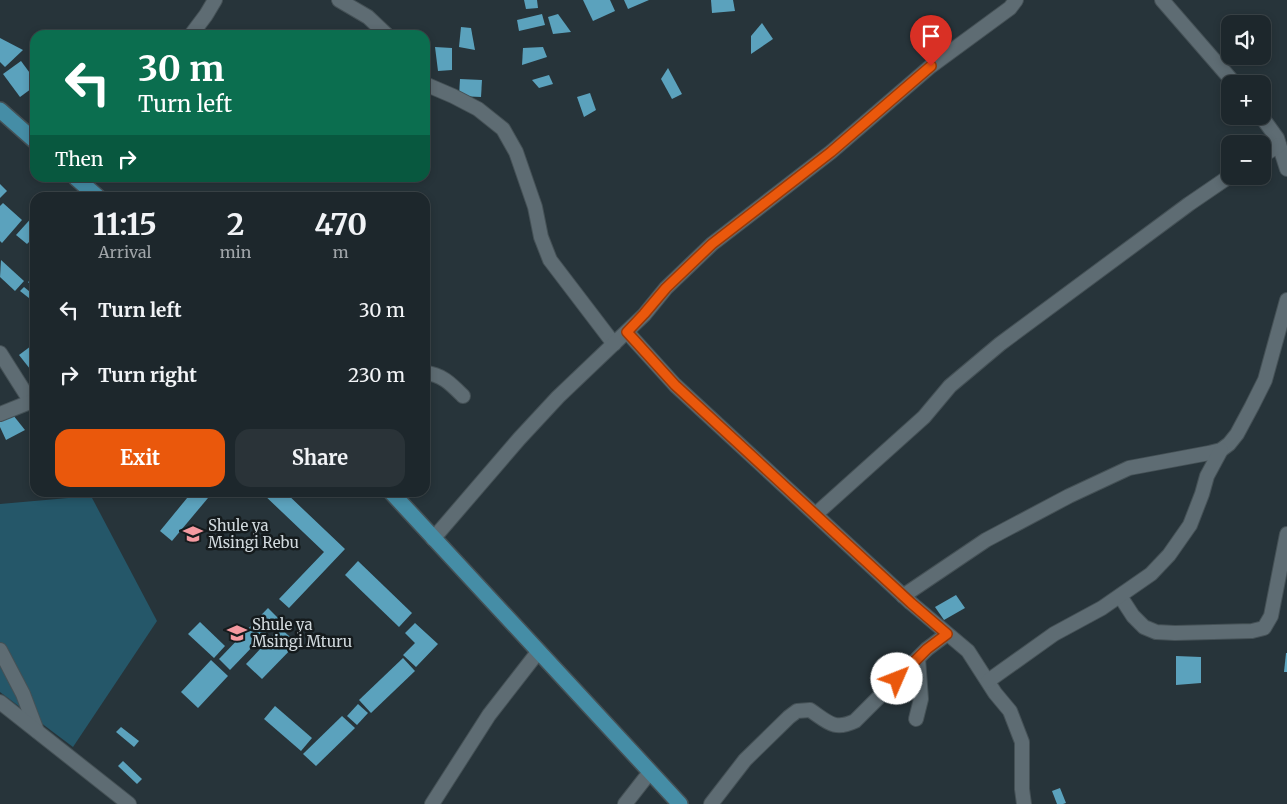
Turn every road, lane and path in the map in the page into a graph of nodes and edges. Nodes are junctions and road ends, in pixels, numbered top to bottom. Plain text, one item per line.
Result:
1 (215, 0) edge
2 (338, 0) edge
3 (1016, 0) edge
4 (1162, 0) edge
5 (195, 30) edge
6 (382, 30) edge
7 (1227, 75) edge
8 (430, 86) edge
9 (0, 110) edge
10 (1268, 125) edge
11 (30, 137) edge
12 (1279, 145) junction
13 (1271, 150) edge
14 (1287, 169) edge
15 (86, 182) edge
16 (1221, 182) edge
17 (94, 192) edge
18 (1287, 300) edge
19 (627, 332) junction
20 (614, 344) junction
21 (0, 353) edge
22 (430, 373) edge
23 (463, 396) dead end
24 (30, 397) edge
25 (30, 402) edge
26 (0, 414) edge
27 (1221, 450) junction
28 (395, 497) edge
29 (816, 514) junction
30 (1287, 534) edge
31 (433, 539) junction
32 (903, 596) junction
33 (1120, 596) junction
34 (947, 634) junction
35 (0, 650) edge
36 (538, 652) junction
37 (918, 658) junction
38 (988, 681) junction
39 (0, 702) edge
40 (916, 719) dead end
41 (37, 731) junction
42 (650, 772) junction
43 (129, 804) edge
44 (432, 804) edge
45 (625, 804) edge
46 (680, 804) edge
47 (711, 804) edge
48 (1024, 804) edge

1 - 5 street
2 - 6 street
3 - 19 street
4 - 7 street
8 - 20 street
9 - 11 main road
10 - 12 street
12 - 13 street
12 - 14 street
15 - 17 main road
16 - 29 street
18 - 27 street
19 - 20 street
19 - 29 street
20 - 31 street
21 - 24 street
22 - 23 street
25 - 26 street
27 - 32 street
27 - 33 street
28 - 31 main road
29 - 32 street
30 - 33 street
31 - 36 main road
32 - 34 street
33 - 38 street
34 - 37 street
34 - 38 street
35 - 41 street
36 - 42 main road
36 - 44 street
37 - 40 street
37 - 47 street
38 - 48 street
39 - 41 street
41 - 43 street
42 - 45 street
42 - 46 main road

